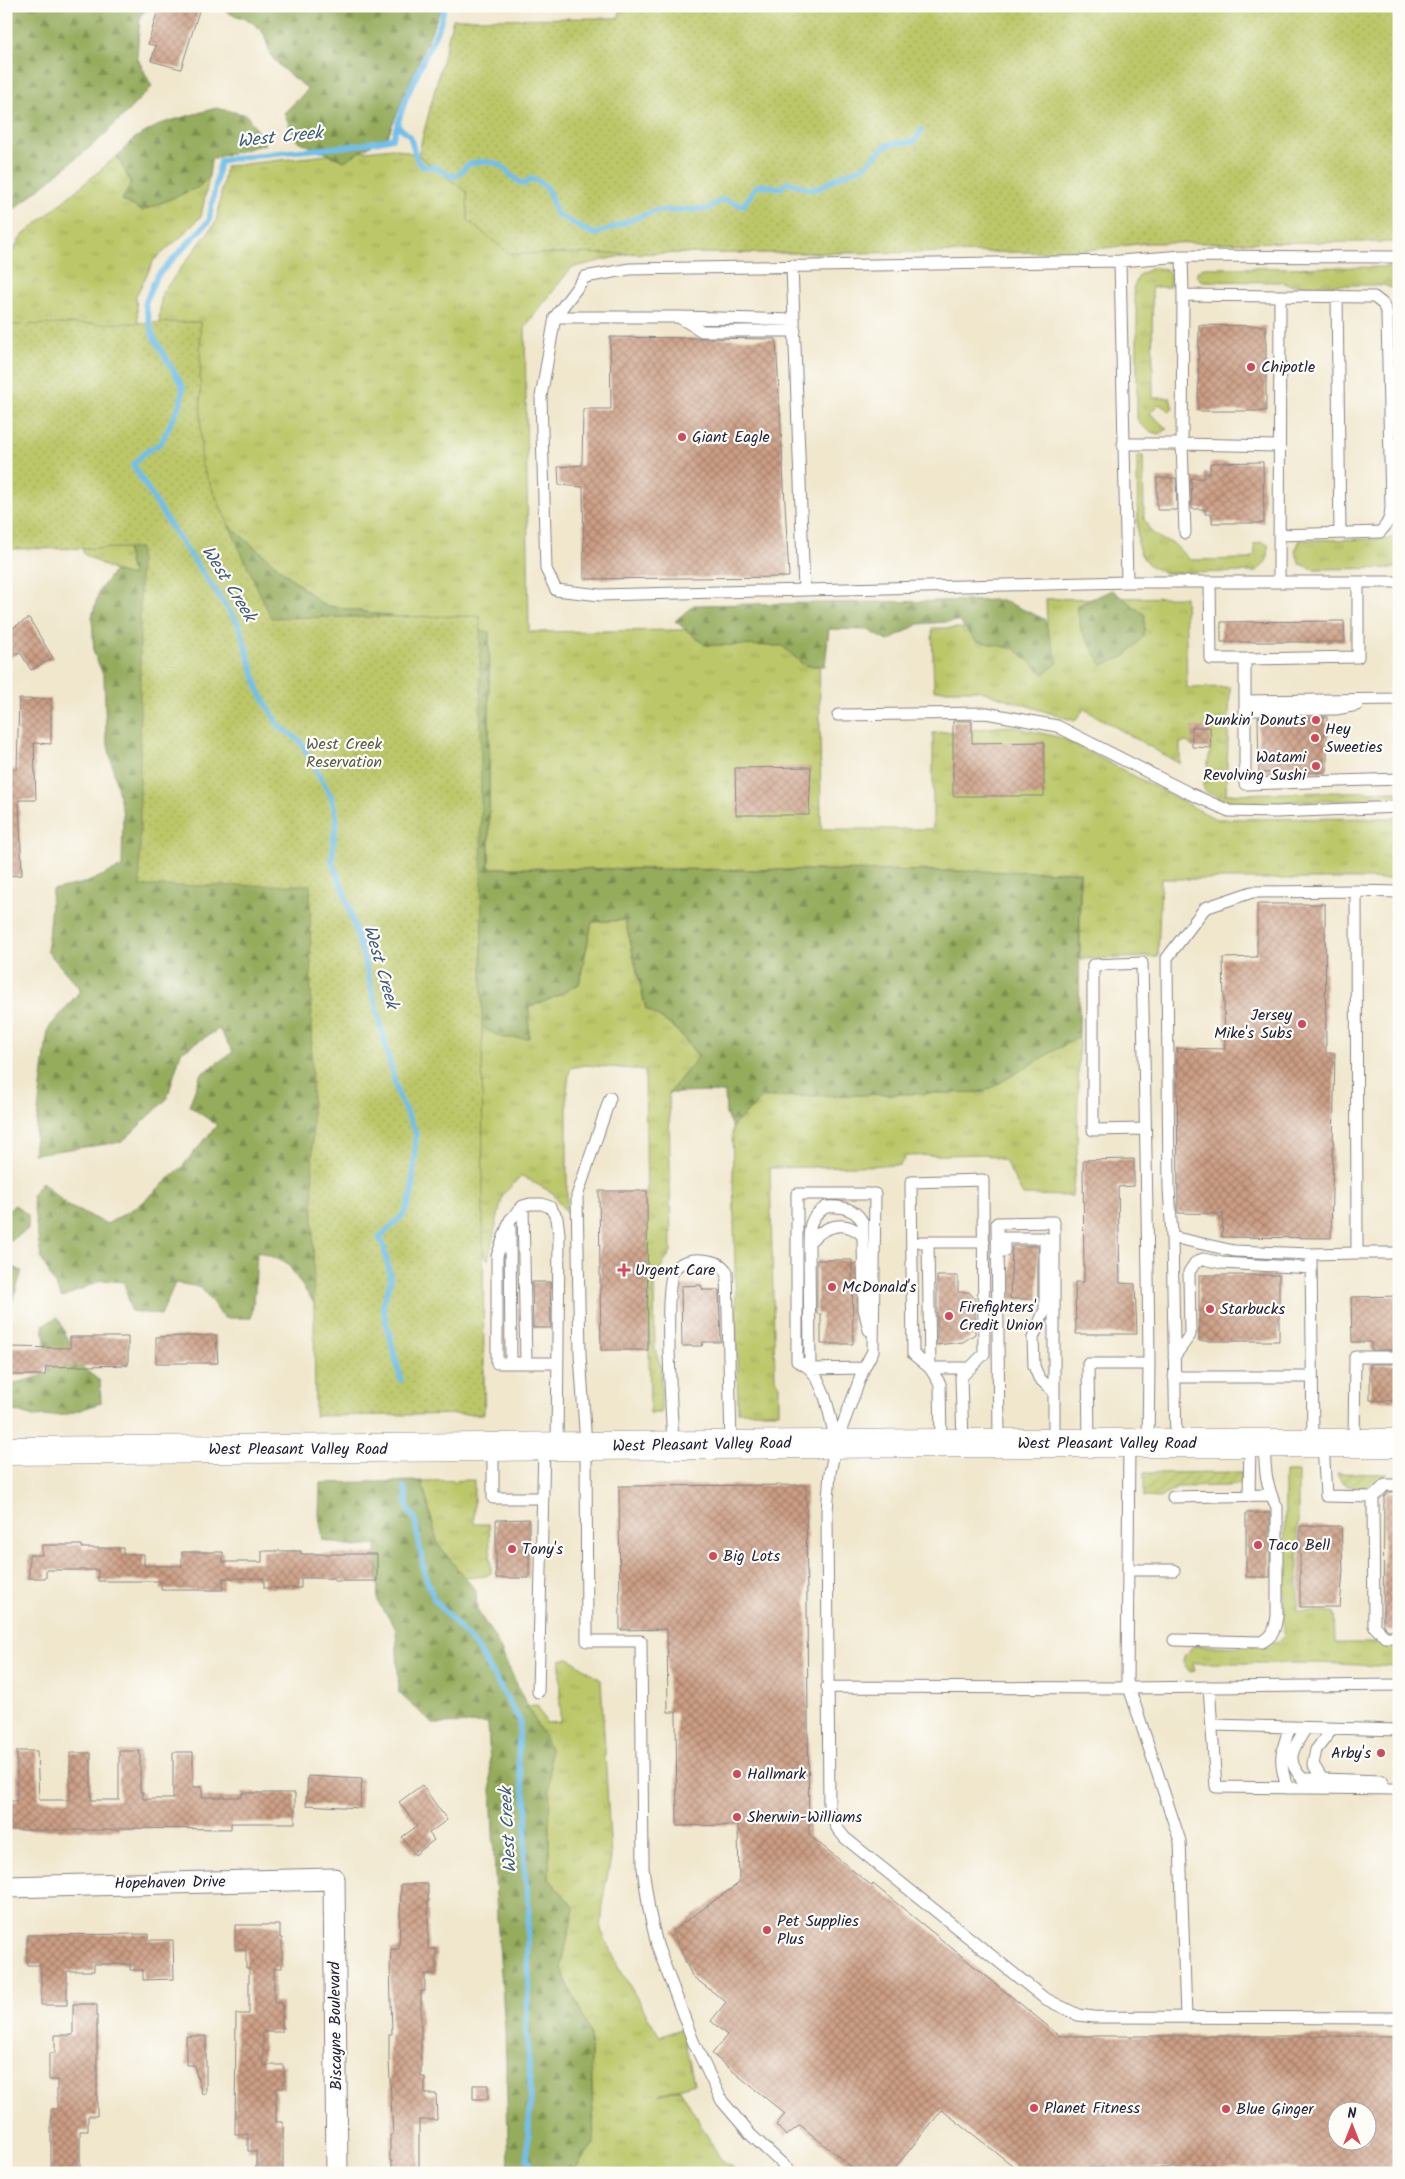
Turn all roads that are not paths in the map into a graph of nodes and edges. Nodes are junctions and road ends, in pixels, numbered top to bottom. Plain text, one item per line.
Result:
1 (1182, 256) junction
2 (1399, 256) edge
3 (1120, 261) junction
4 (792, 266) junction
5 (1183, 295) junction
6 (1280, 296) junction
7 (1337, 296) junction
8 (555, 316) junction
9 (794, 326) junction
10 (1123, 444) junction
11 (1182, 444) junction
12 (1280, 446) junction
13 (1184, 533) dead end
14 (1340, 533) junction
15 (1279, 534) junction
16 (1127, 582) junction
17 (1210, 582) junction
18 (1279, 582) junction
19 (1358, 582) junction
20 (1399, 582) edge
21 (804, 590) junction
22 (1245, 659) junction
23 (1395, 699) edge
24 (1245, 706) junction
25 (838, 715) dead end
26 (1399, 779) edge
27 (1399, 807) edge
28 (1356, 891) junction
29 (1399, 892) edge
30 (610, 1098) dead end
31 (1146, 1129) junction
32 (523, 1206) junction
33 (863, 1236) junction
34 (1172, 1237) junction
35 (809, 1242) junction
36 (911, 1242) junction
37 (928, 1242) junction
38 (984, 1242) junction
39 (1399, 1252) edge
40 (1357, 1253) junction
41 (1311, 1254) junction
42 (1311, 1268) junction
43 (998, 1335) junction
44 (874, 1351) junction
45 (1174, 1357) junction
46 (1399, 1358) edge
47 (526, 1363) junction
48 (557, 1363) junction
49 (1149, 1364) junction
50 (864, 1368) junction
51 (930, 1368) junction
52 (970, 1368) junction
53 (810, 1369) junction
54 (1174, 1376) junction
55 (1311, 1376) junction
56 (1054, 1392) junction
57 (836, 1443) junction
58 (952, 1443) junction
59 (999, 1443) junction
60 (1054, 1443) junction
61 (1089, 1443) junction
62 (1139, 1443) junction
63 (1176, 1443) junction
64 (1257, 1443) junction
65 (1318, 1443) junction
66 (1354, 1443) junction
67 (1399, 1443) edge
68 (673, 1445) junction
69 (731, 1445) junction
70 (586, 1446) junction
71 (550, 1447) junction
72 (493, 1448) junction
73 (6, 1451) edge
74 (1399, 1485) edge
75 (1270, 1495) junction
76 (1250, 1496) junction
77 (1173, 1497) dead end
78 (1373, 1497) junction
79 (544, 1498) junction
80 (1128, 1570) junction
81 (1174, 1570) dead end
82 (1399, 1637) edge
83 (1174, 1640) dead end
84 (1399, 1685) edge
85 (827, 1687) junction
86 (1209, 1687) junction
87 (1129, 1688) junction
88 (538, 1692) dead end
89 (1213, 1725) junction
90 (1290, 1727) junction
91 (1306, 1728) junction
92 (1332, 1729) junction
93 (1399, 1730) edge
94 (1322, 1779) junction
95 (1287, 1788) junction
96 (1398, 1788) edge
97 (334, 1879) joint
98 (6, 1886) edge
99 (1186, 2017) junction
100 (1399, 2018) edge
101 (337, 2173) edge
102 (792, 2173) edge

1 - 2 lane
1 - 3 lane
1 - 5 lane
3 - 4 lane
3 - 10 lane
4 - 8 lane
4 - 9 lane
5 - 6 lane
5 - 11 lane
6 - 7 lane
6 - 12 lane
7 - 14 lane
7 - 14 lane
8 - 9 lane
8 - 21 lane
9 - 21 lane
10 - 11 lane
10 - 16 lane
11 - 12 lane
11 - 13 lane
12 - 15 lane
14 - 15 lane
15 - 18 lane
16 - 17 lane
16 - 21 lane
17 - 18 lane
17 - 22 lane
18 - 19 lane
19 - 20 lane
19 - 22 lane
22 - 24 lane
23 - 24 lane
24 - 26 lane
25 - 27 lane
28 - 29 lane
28 - 34 lane
28 - 40 lane
30 - 70 lane
31 - 31 lane
31 - 49 lane
32 - 47 lane
32 - 47 lane
32 - 48 lane
33 - 35 lane
33 - 35 lane
33 - 44 lane
34 - 41 lane
34 - 45 lane
35 - 53 lane
36 - 37 lane
36 - 38 lane
36 - 51 lane
37 - 38 lane
37 - 51 lane
38 - 52 lane
39 - 40 lane
40 - 41 lane
41 - 42 lane
42 - 45 lane
42 - 55 lane
43 - 56 lane
43 - 56 lane
43 - 59 lane
44 - 50 lane
44 - 53 lane
45 - 54 lane
46 - 66 lane
47 - 48 lane
48 - 71 lane
49 - 61 lane
49 - 62 lane
50 - 53 lane
50 - 57 lane
51 - 52 lane
51 - 58 lane
52 - 58 lane
53 - 57 lane
54 - 55 lane
54 - 63 lane
55 - 65 lane
56 - 60 lane
57 - 58 main road, West Pleasant Valley Road
57 - 69 main road, West Pleasant Valley Road
57 - 85 lane
58 - 59 main road, West Pleasant Valley Road
59 - 60 main road, West Pleasant Valley Road
60 - 61 main road, West Pleasant Valley Road
61 - 62 main road, West Pleasant Valley Road
62 - 63 main road, West Pleasant Valley Road
62 - 80 lane
63 - 64 main road, West Pleasant Valley Road
64 - 65 main road, West Pleasant Valley Road
64 - 75 lane
64 - 76 lane
65 - 66 main road, West Pleasant Valley Road
65 - 78 lane
66 - 67 main road, West Pleasant Valley Road
68 - 69 main road, West Pleasant Valley Road
68 - 69 lane
68 - 70 main road, West Pleasant Valley Road
70 - 71 main road, West Pleasant Valley Road
70 - 102 lane
71 - 72 main road, West Pleasant Valley Road
71 - 79 lane
72 - 73 main road, West Pleasant Valley Road
72 - 79 lane
74 - 78 lane
75 - 76 lane
75 - 83 lane
76 - 77 lane
78 - 82 lane
79 - 88 lane
80 - 81 lane
80 - 87 lane
84 - 86 lane
85 - 87 lane
85 - 99 lane
86 - 87 lane
86 - 89 lane
87 - 99 lane
89 - 90 lane
89 - 95 lane
90 - 91 lane
90 - 95 lane
91 - 92 lane
91 - 94 lane
92 - 93 lane
92 - 94 lane
94 - 96 lane
95 - 96 lane
97 - 98 street, Hopehaven Drive
97 - 101 street, Biscayne Boulevard
99 - 100 lane

